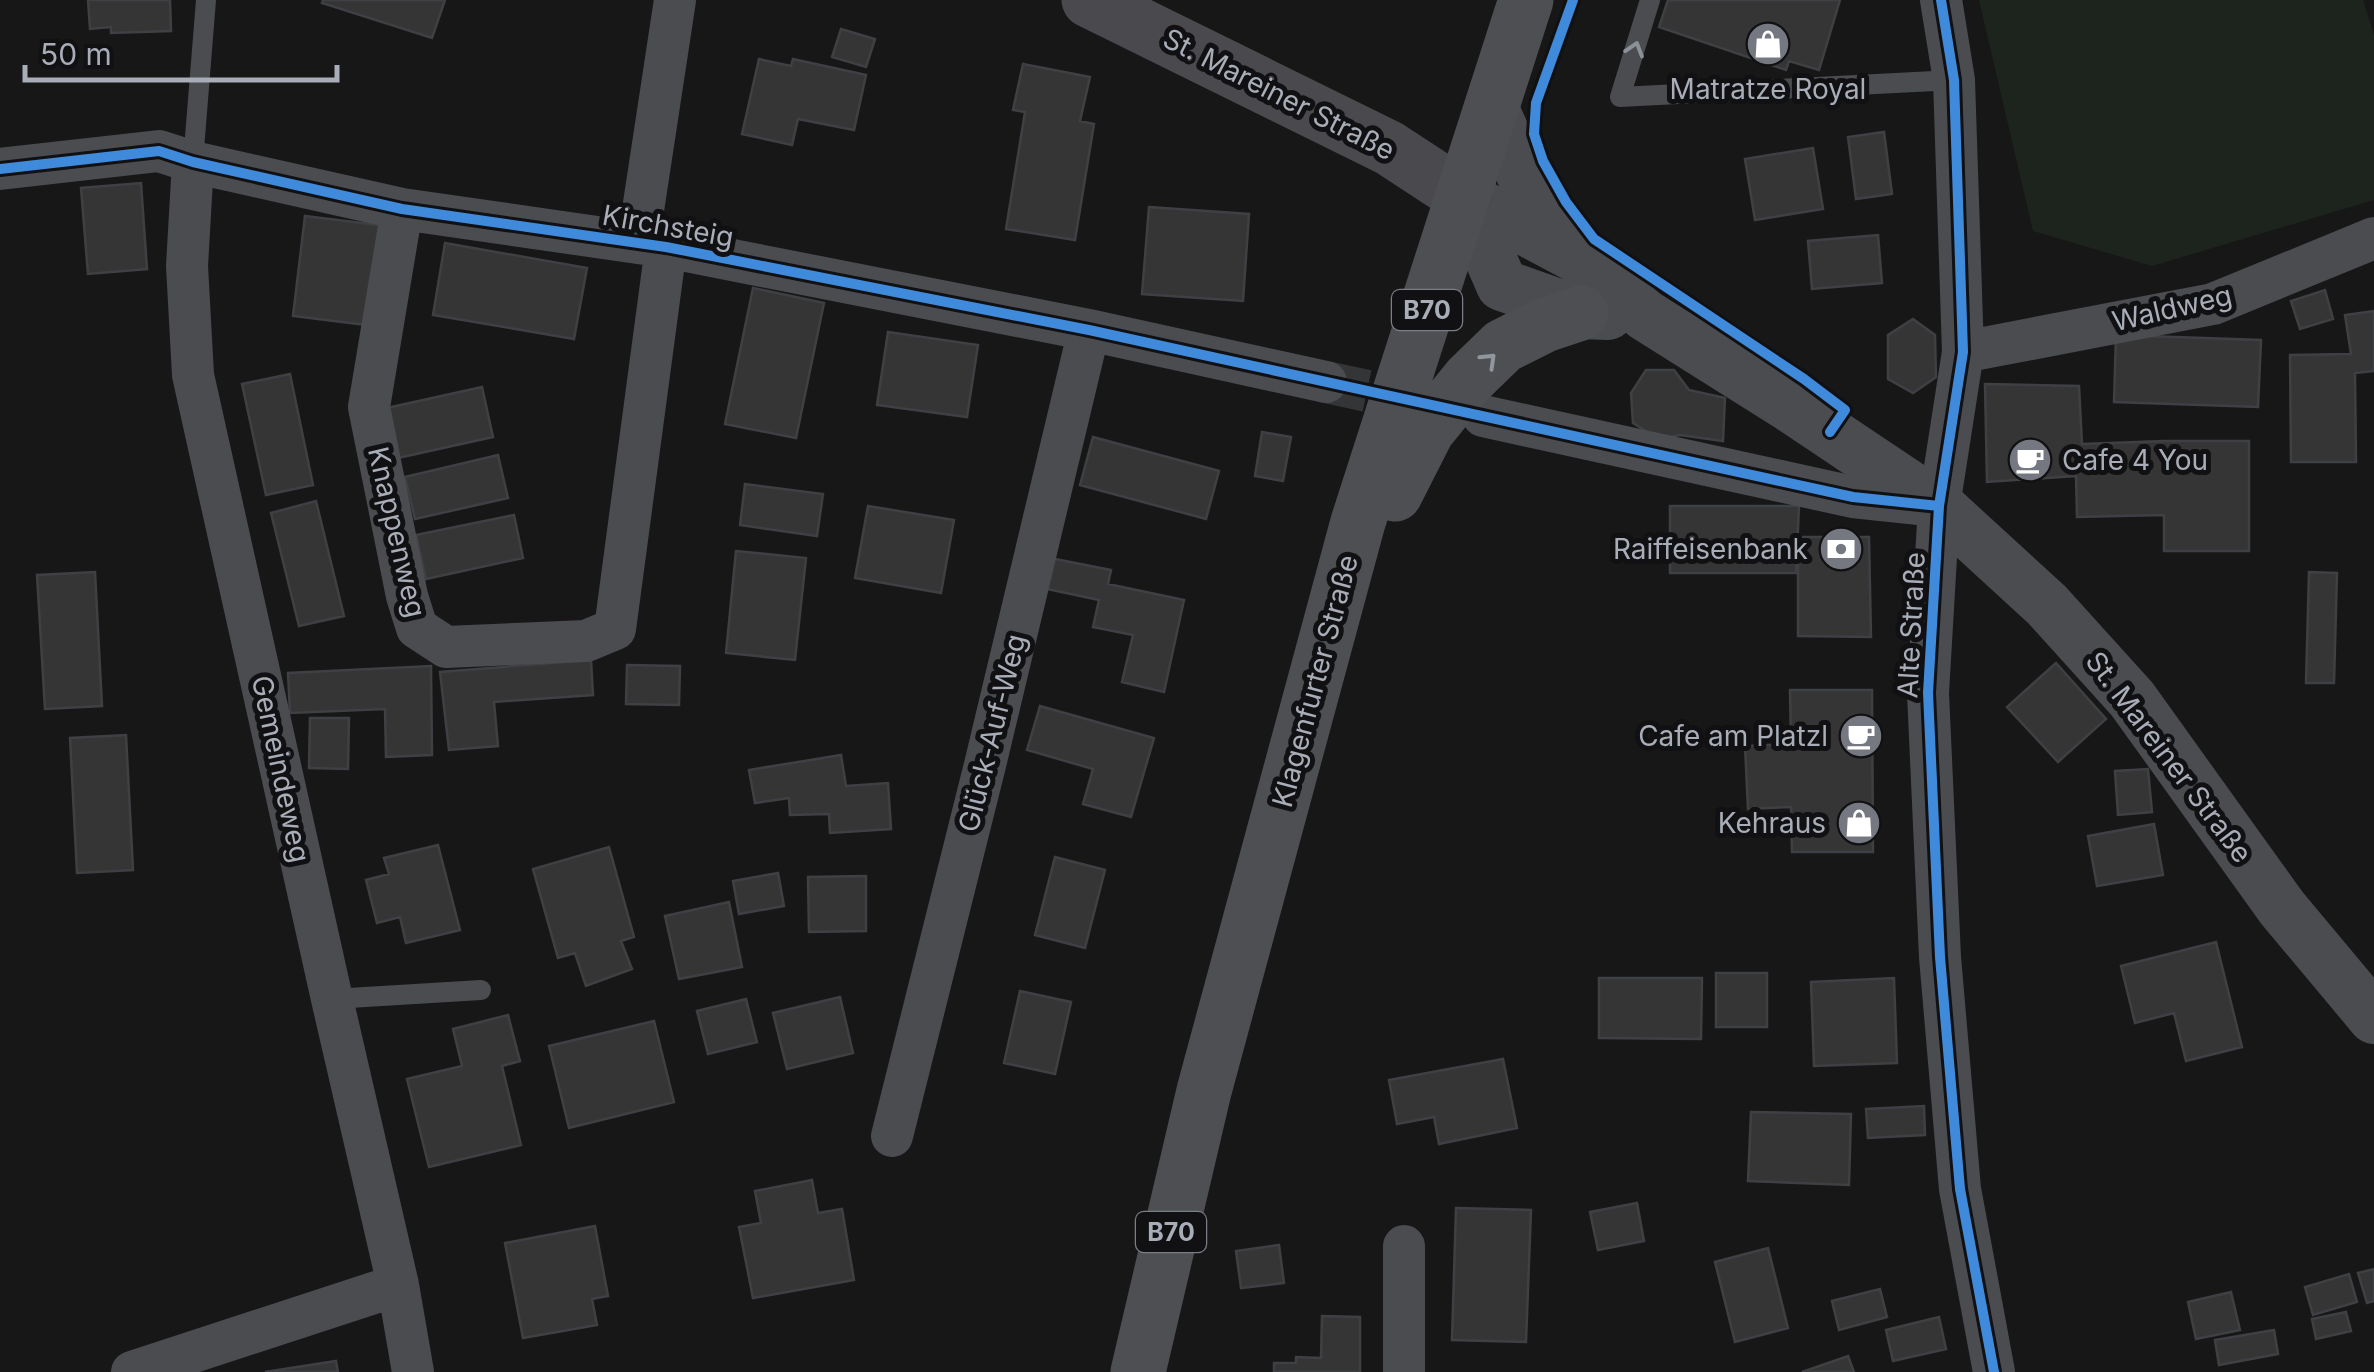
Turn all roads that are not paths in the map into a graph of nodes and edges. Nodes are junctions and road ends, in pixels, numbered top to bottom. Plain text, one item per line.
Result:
1 (206, 0) edge
2 (676, 0) edge
3 (1090, 0) edge
4 (1526, 0) edge
5 (1650, 0) edge
6 (1941, 0) edge
7 (1954, 80) junction
8 (1492, 107) junction
9 (193, 162) junction
10 (0, 169) edge
11 (1464, 197) junction
12 (402, 209) junction
13 (2374, 238) edge
14 (652, 245) junction
15 (1581, 259) junction
16 (1581, 313) junction
17 (1645, 315) junction
18 (1088, 330) junction
19 (1963, 352) junction
20 (1326, 382) tunnel mouth
21 (1483, 416) dead end
22 (1940, 506) junction
23 (1331, 622) junction
24 (480, 990) dead end
25 (332, 999) junction
26 (2374, 1018) edge
27 (892, 1136) dead end
28 (1404, 1246) dead end
29 (398, 1284) junction
30 (132, 1372) edge
31 (413, 1372) edge
32 (1138, 1372) edge
33 (1404, 1372) edge
34 (1994, 1372) edge

1 - 9 lane
2 - 14 street
3 - 11 main road, St. Mareiner Straße
4 - 8 main road, Klagenfurter Straße / B70
7 -> 5 lane
6 - 7 street, Alte Straße
7 - 19 street, Alte Straße
8 - 11 main road, Klagenfurter Straße / B70
8 - 15 street
9 - 10 street, Kirchsteig
9 - 12 street, Kirchsteig
9 - 25 street, Gemeindeweg
11 - 15 street, St. Mareiner Straße
11 - 16 street
11 - 23 main road, Klagenfurter Straße / B70
12 - 14 street, Kirchsteig
12 - 14 street, Knappenweg
13 - 19 street, Waldweg
14 - 18 street, Kirchsteig
15 - 17 street, St. Mareiner Straße
16 - 17 street
23 -> 16 main road
17 - 22 street, St. Mareiner Straße
18 - 20 street, Kirchsteig
18 - 27 street, Glück-Auf-Weg
19 - 22 street, Alte Straße
21 - 22 street
22 - 26 street, St. Mareiner Straße
22 - 34 street, Alte Straße
23 - 32 main road, Klagenfurter Straße / B70
24 - 25 lane
25 - 29 street, Gemeindeweg
28 - 33 street
29 - 30 street
29 - 31 street, Gemeindeweg

